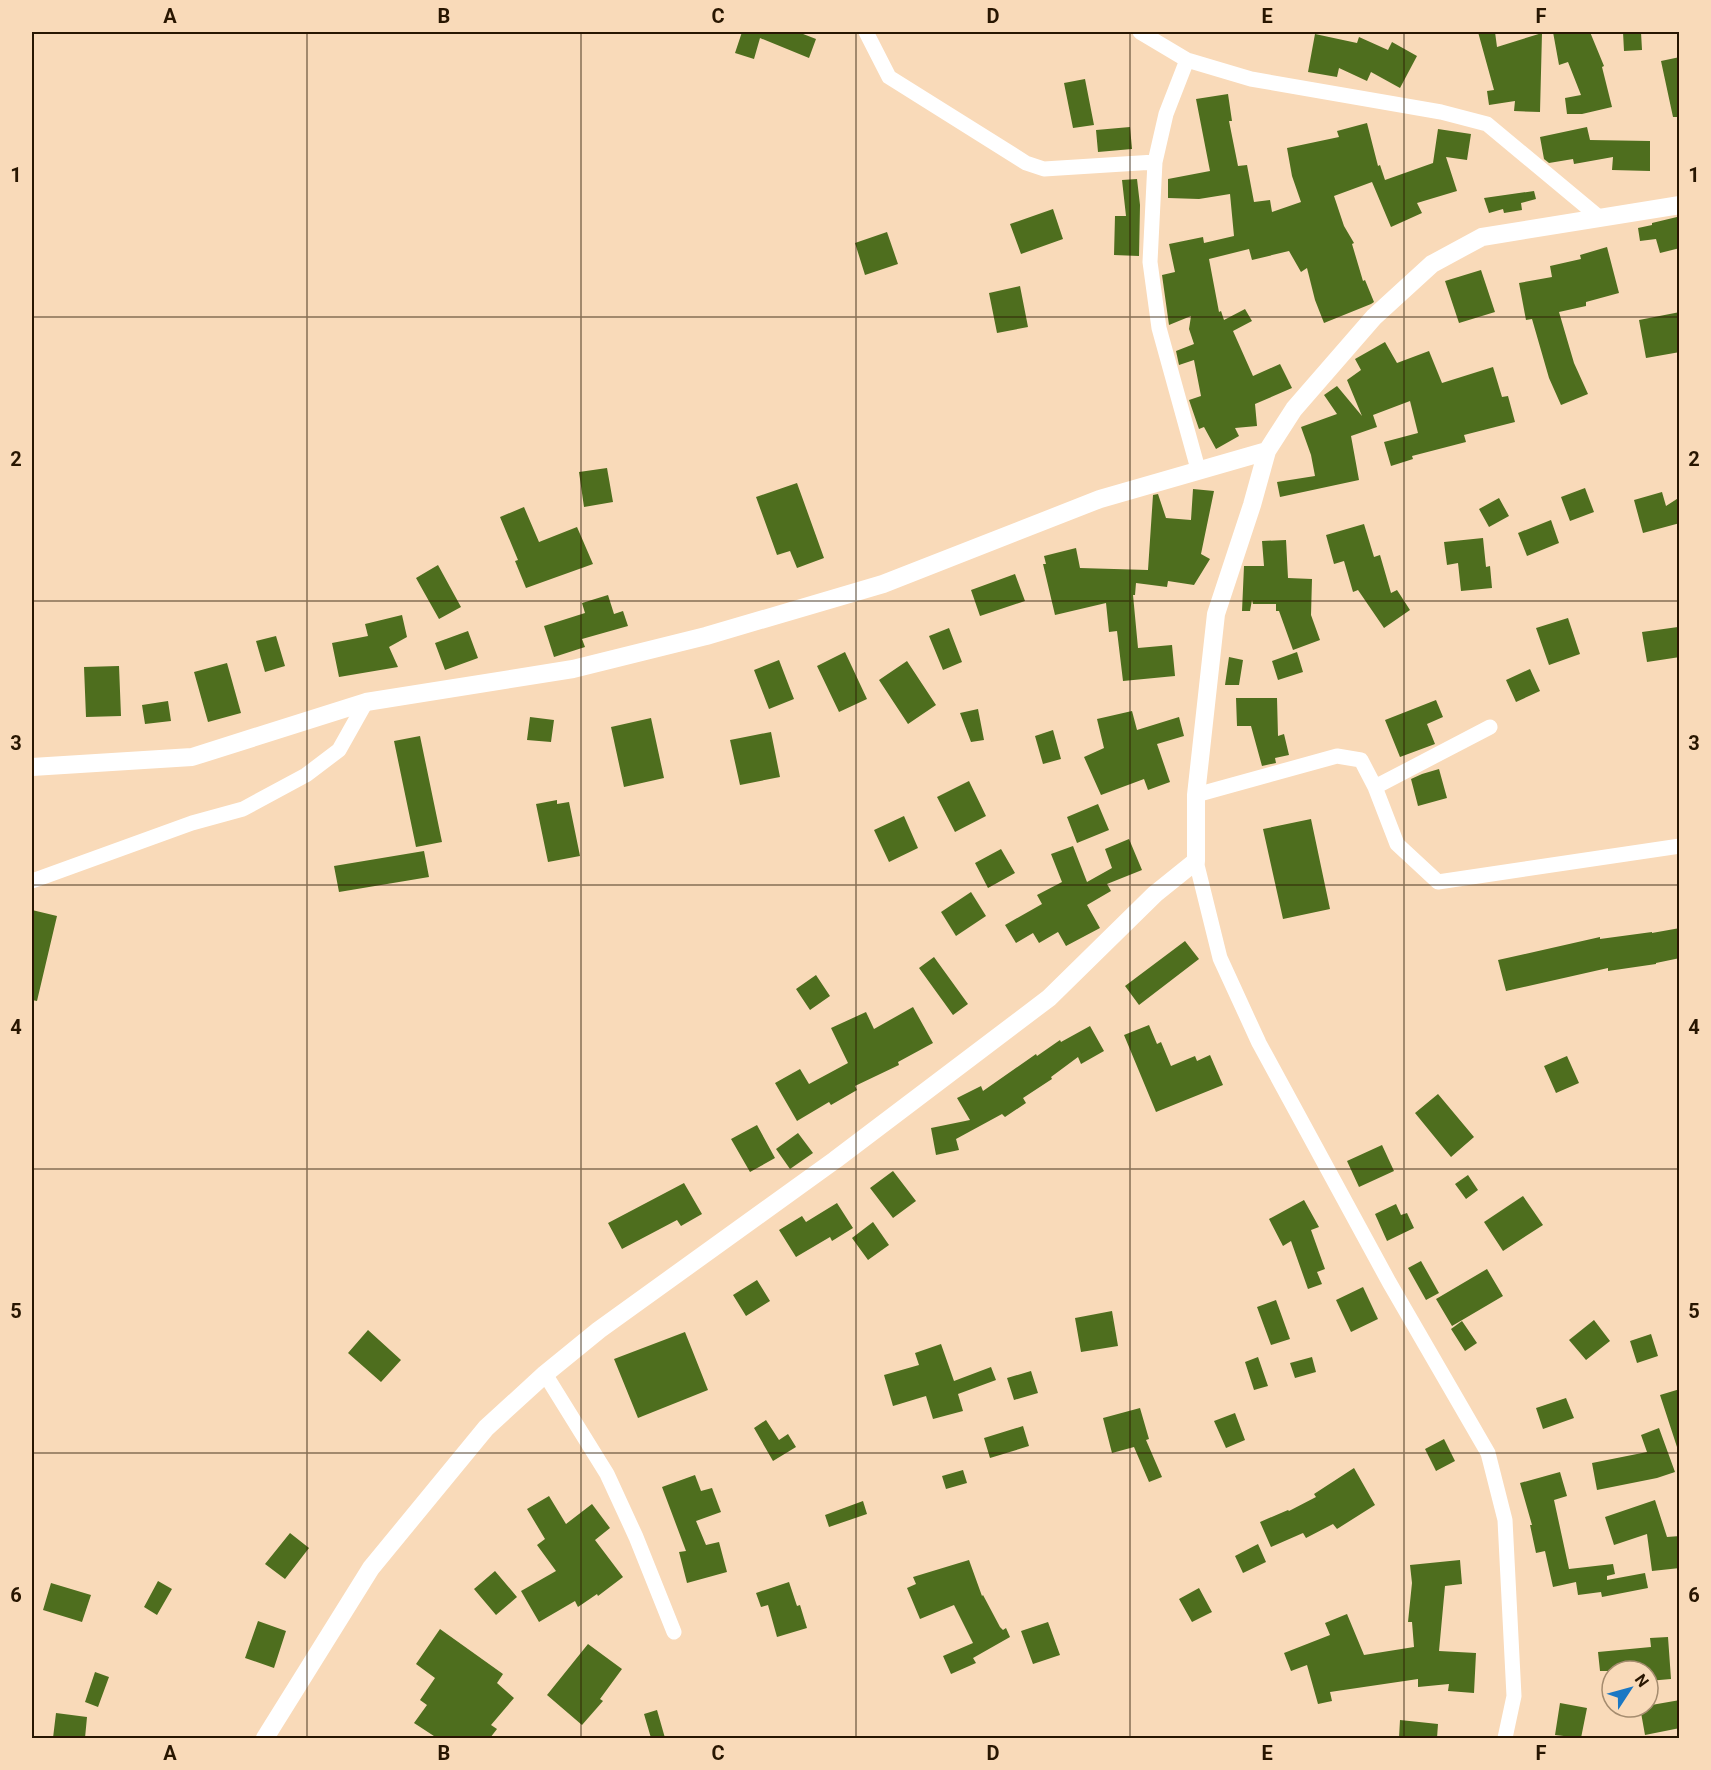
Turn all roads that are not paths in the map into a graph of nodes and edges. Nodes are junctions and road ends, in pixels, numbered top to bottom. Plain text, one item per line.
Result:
1 (866, 32) edge
2 (1140, 32) edge
3 (1187, 60) junction
4 (1155, 162) junction
5 (1680, 205) edge
6 (1600, 218) junction
7 (1266, 451) junction
8 (1198, 469) junction
9 (366, 702) junction
10 (1490, 727) dead end
11 (32, 767) edge
12 (1375, 787) junction
13 (1197, 795) junction
14 (1680, 846) edge
15 (1196, 861) junction
16 (32, 881) edge
17 (545, 1374) junction
18 (674, 1632) dead end
19 (265, 1738) edge
20 (1505, 1738) edge

1 - 4 street
2 - 3 street
3 - 4 street
3 - 6 street
4 - 8 street
5 - 6 street
6 - 7 street
7 - 8 street
7 - 13 street
8 - 9 street
9 - 11 street
9 - 16 street
10 - 12 street
12 - 13 street
12 - 14 street
13 - 15 street
15 - 17 street
15 - 20 street
17 - 18 street
17 - 19 street

